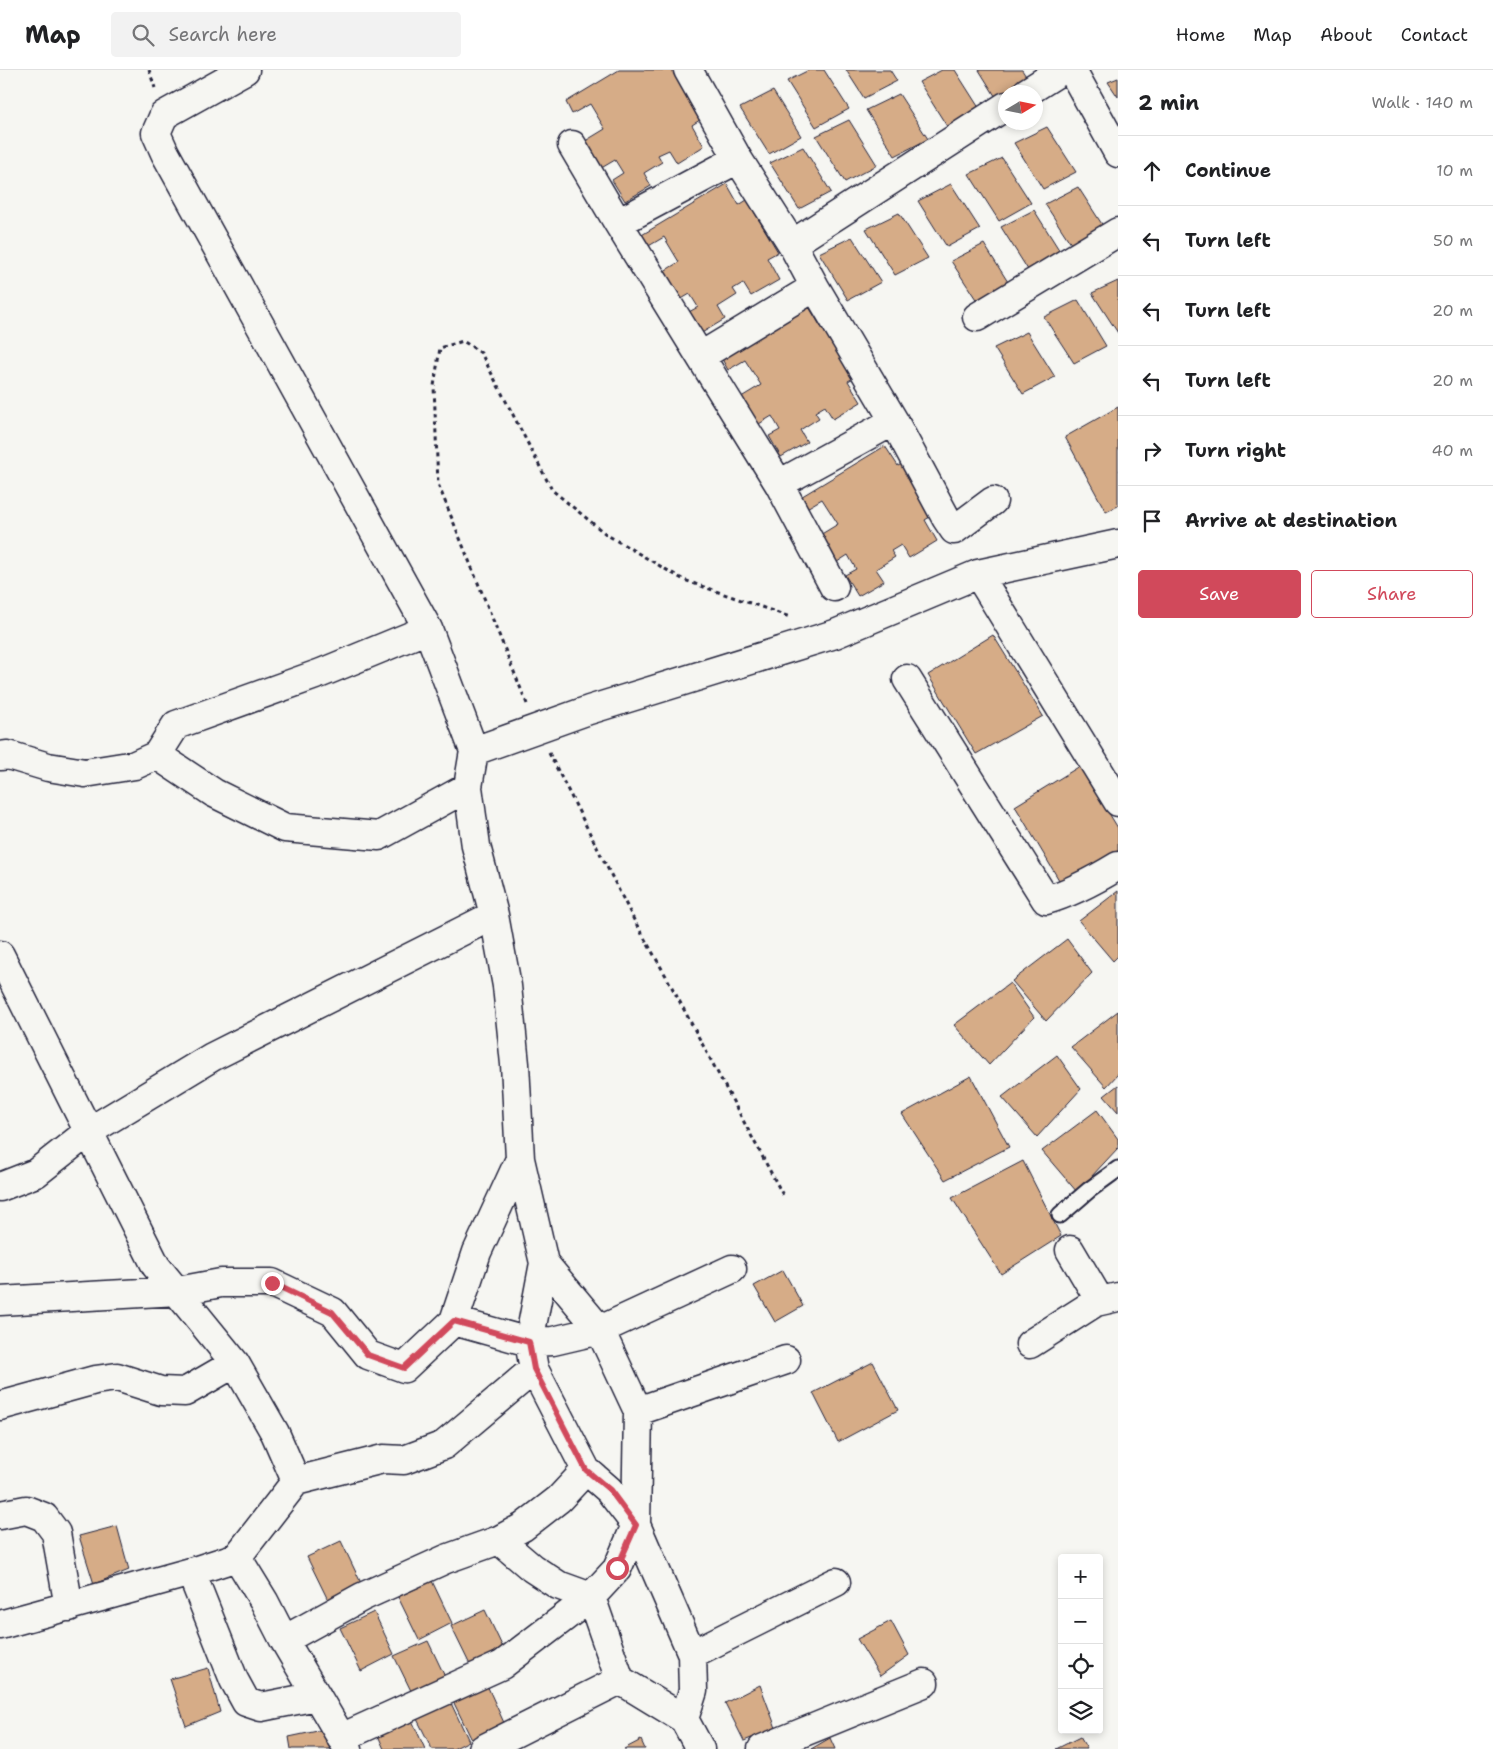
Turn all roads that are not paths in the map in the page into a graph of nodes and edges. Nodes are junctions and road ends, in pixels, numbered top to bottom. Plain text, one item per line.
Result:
1 (245, 70) edge
2 (1062, 70) edge
3 (1072, 70) edge
4 (697, 73) edge
5 (1038, 85) edge
6 (998, 111) edge
7 (572, 145) dead end
8 (1118, 154) edge
9 (738, 159) junction
10 (618, 223) junction
11 (1118, 232) edge
12 (792, 244) junction
13 (815, 287) junction
14 (977, 317) dead end
15 (701, 356) junction
16 (894, 421) junction
17 (779, 484) junction
18 (994, 501) dead end
19 (1118, 544) edge
20 (978, 574) junction
21 (834, 587) dead end
22 (428, 629) junction
23 (907, 679) dead end
24 (474, 751) junction
25 (157, 755) junction
26 (0, 756) edge
27 (468, 787) junction
28 (1118, 802) edge
29 (1118, 866) edge
30 (494, 915) junction
31 (0, 955) edge
32 (88, 1132) junction
33 (520, 1159) junction
34 (1118, 1169) edge
35 (0, 1187) edge
36 (1060, 1215) dead end
37 (1070, 1250) dead end
38 (544, 1264) junction
39 (732, 1269) dead end
40 (178, 1291) junction
41 (1109, 1299) edge
42 (0, 1301) edge
43 (454, 1321) junction
44 (600, 1330) junction
45 (529, 1342) junction
46 (1030, 1344) dead end
47 (786, 1360) dead end
48 (235, 1363) junction
49 (534, 1369) junction
50 (0, 1406) edge
51 (638, 1411) junction
52 (586, 1470) junction
53 (296, 1481) junction
54 (0, 1515) edge
55 (636, 1525) junction
56 (500, 1540) junction
57 (237, 1557) junction
58 (191, 1572) junction
59 (836, 1582) dead end
60 (591, 1597) junction
61 (69, 1607) junction
62 (0, 1625) edge
63 (284, 1640) junction
64 (692, 1654) junction
65 (620, 1680) junction
66 (924, 1683) dead end
67 (317, 1696) junction
68 (684, 1719) junction
69 (344, 1743) edge
70 (483, 1749) edge
71 (700, 1749) edge
72 (762, 1749) edge

1 - 22 street
2 - 5 street
3 - 8 street
4 - 9 street
6 - 12 street
7 - 10 street
9 - 10 street
9 - 12 street
10 - 15 street
11 - 14 street
12 - 13 street
13 - 15 street
13 - 16 street
15 - 17 street
16 - 17 street
16 - 18 street
17 - 21 street
19 - 20 street
20 - 24 street
20 - 28 street
22 - 24 street
22 - 25 street
23 - 29 street
24 - 27 street
25 - 26 street
25 - 27 street
27 - 30 street
30 - 32 street
30 - 33 street
31 - 32 street
32 - 35 street
32 - 40 street
33 - 38 street
33 - 43 street
34 - 36 lane
37 - 41 street
38 - 44 street
38 - 45 street
39 - 44 street
40 - 42 street
40 - 43 street
40 - 48 street
41 - 46 street
43 - 45 street
44 - 45 street
44 - 51 street
45 - 49 street
47 - 51 street
48 - 50 street
48 - 53 street
49 - 52 street
49 - 53 street
51 - 55 street
52 - 55 street
52 - 56 street
53 - 57 street
54 - 61 street
55 - 60 street
55 - 64 street
56 - 60 street
56 - 63 street
57 - 58 street
57 - 63 street
58 - 61 street
58 - 67 street
59 - 64 street
60 - 65 street
60 - 69 street
61 - 62 street
63 - 67 street
64 - 68 street
65 - 68 street
65 - 70 street
66 - 72 street
67 - 69 street
68 - 71 street

